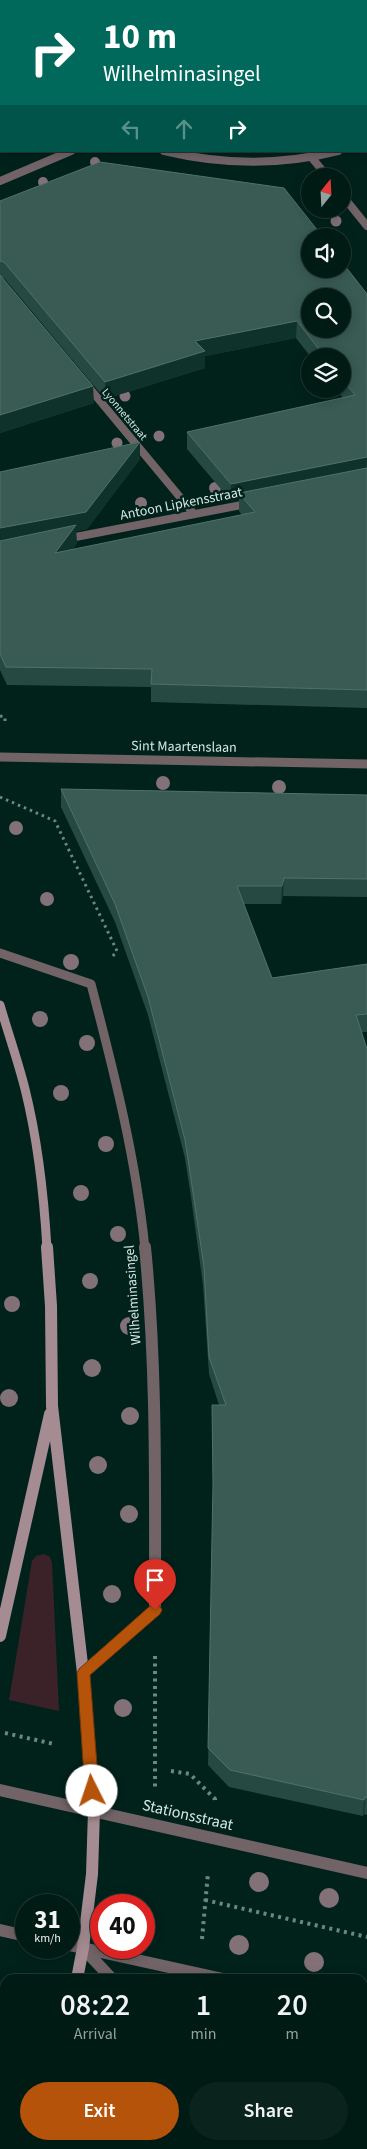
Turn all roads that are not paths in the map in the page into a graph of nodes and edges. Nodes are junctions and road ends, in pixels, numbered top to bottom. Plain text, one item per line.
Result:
1 (69, 152) edge
2 (169, 152) edge
3 (334, 152) edge
4 (312, 158) junction
5 (320, 168) edge
6 (0, 181) edge
7 (351, 206) edge
8 (367, 226) edge
9 (81, 379) edge
10 (261, 501) edge
11 (194, 514) junction
12 (58, 541) edge
13 (0, 757) edge
14 (367, 764) edge
15 (0, 953) edge
16 (0, 1005) edge
17 (52, 1406) junction
18 (0, 1632) edge
19 (83, 1673) junction
20 (0, 1790) edge
21 (94, 1810) junction
22 (367, 1873) edge
23 (0, 1930) edge
24 (15, 1933) edge
25 (80, 1947) edge
26 (83, 1948) junction
27 (78, 1974) edge
28 (107, 1974) edge
29 (200, 1974) edge

1 - 6 street
2 - 4 street
3 - 4 street
4 - 5 street
7 - 8 street
9 - 11 street, Lyonnetstraat
10 - 11 street, Antoon Lipkensstraat
11 - 12 street, Antoon Lipkensstraat
13 - 14 street, Sint Maartenslaan
15 - 19 street, Wilhelminasingel
16 - 17 street
17 - 18 street
17 - 19 street
19 - 21 street
20 - 21 street, Stationsstraat
21 - 22 street, Stationsstraat
21 - 26 street
23 - 24 street
25 - 26 street
26 - 27 street
26 - 28 street
26 - 29 street

